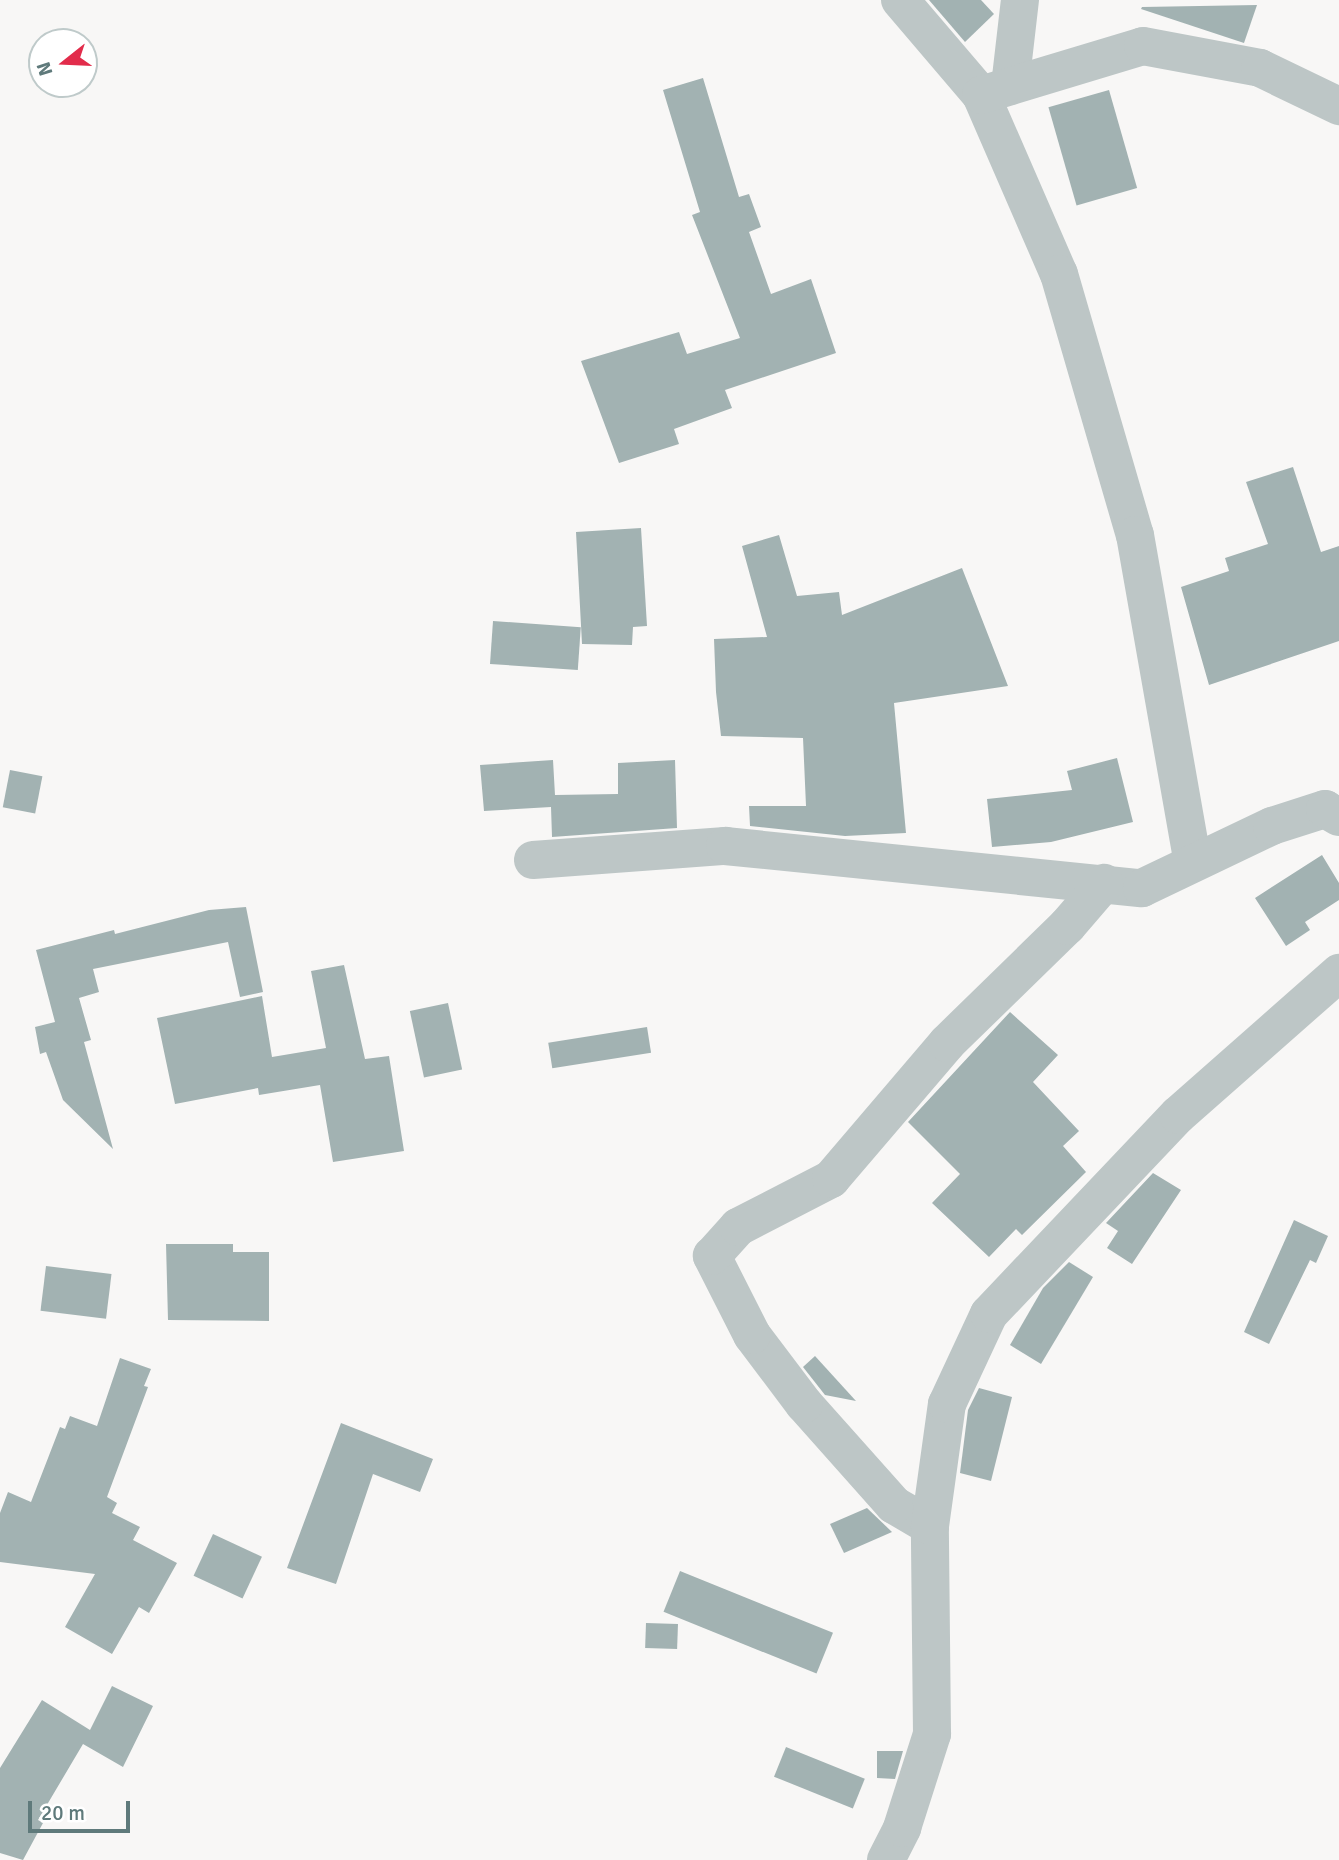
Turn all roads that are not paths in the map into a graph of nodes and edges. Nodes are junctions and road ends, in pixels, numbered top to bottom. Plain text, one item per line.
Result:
1 (900, 0) edge
2 (1020, 0) edge
3 (995, 91) junction
4 (1339, 106) edge
5 (1339, 817) edge
6 (533, 860) dead end
7 (1193, 863) junction
8 (1104, 883) junction
9 (1339, 973) edge
10 (930, 1525) junction
11 (886, 1860) edge

1 - 3 street
2 - 3 street
3 - 4 street
3 - 7 street
5 - 7 street
6 - 8 street
7 - 8 street
8 - 10 street
9 - 10 street
10 - 11 street

